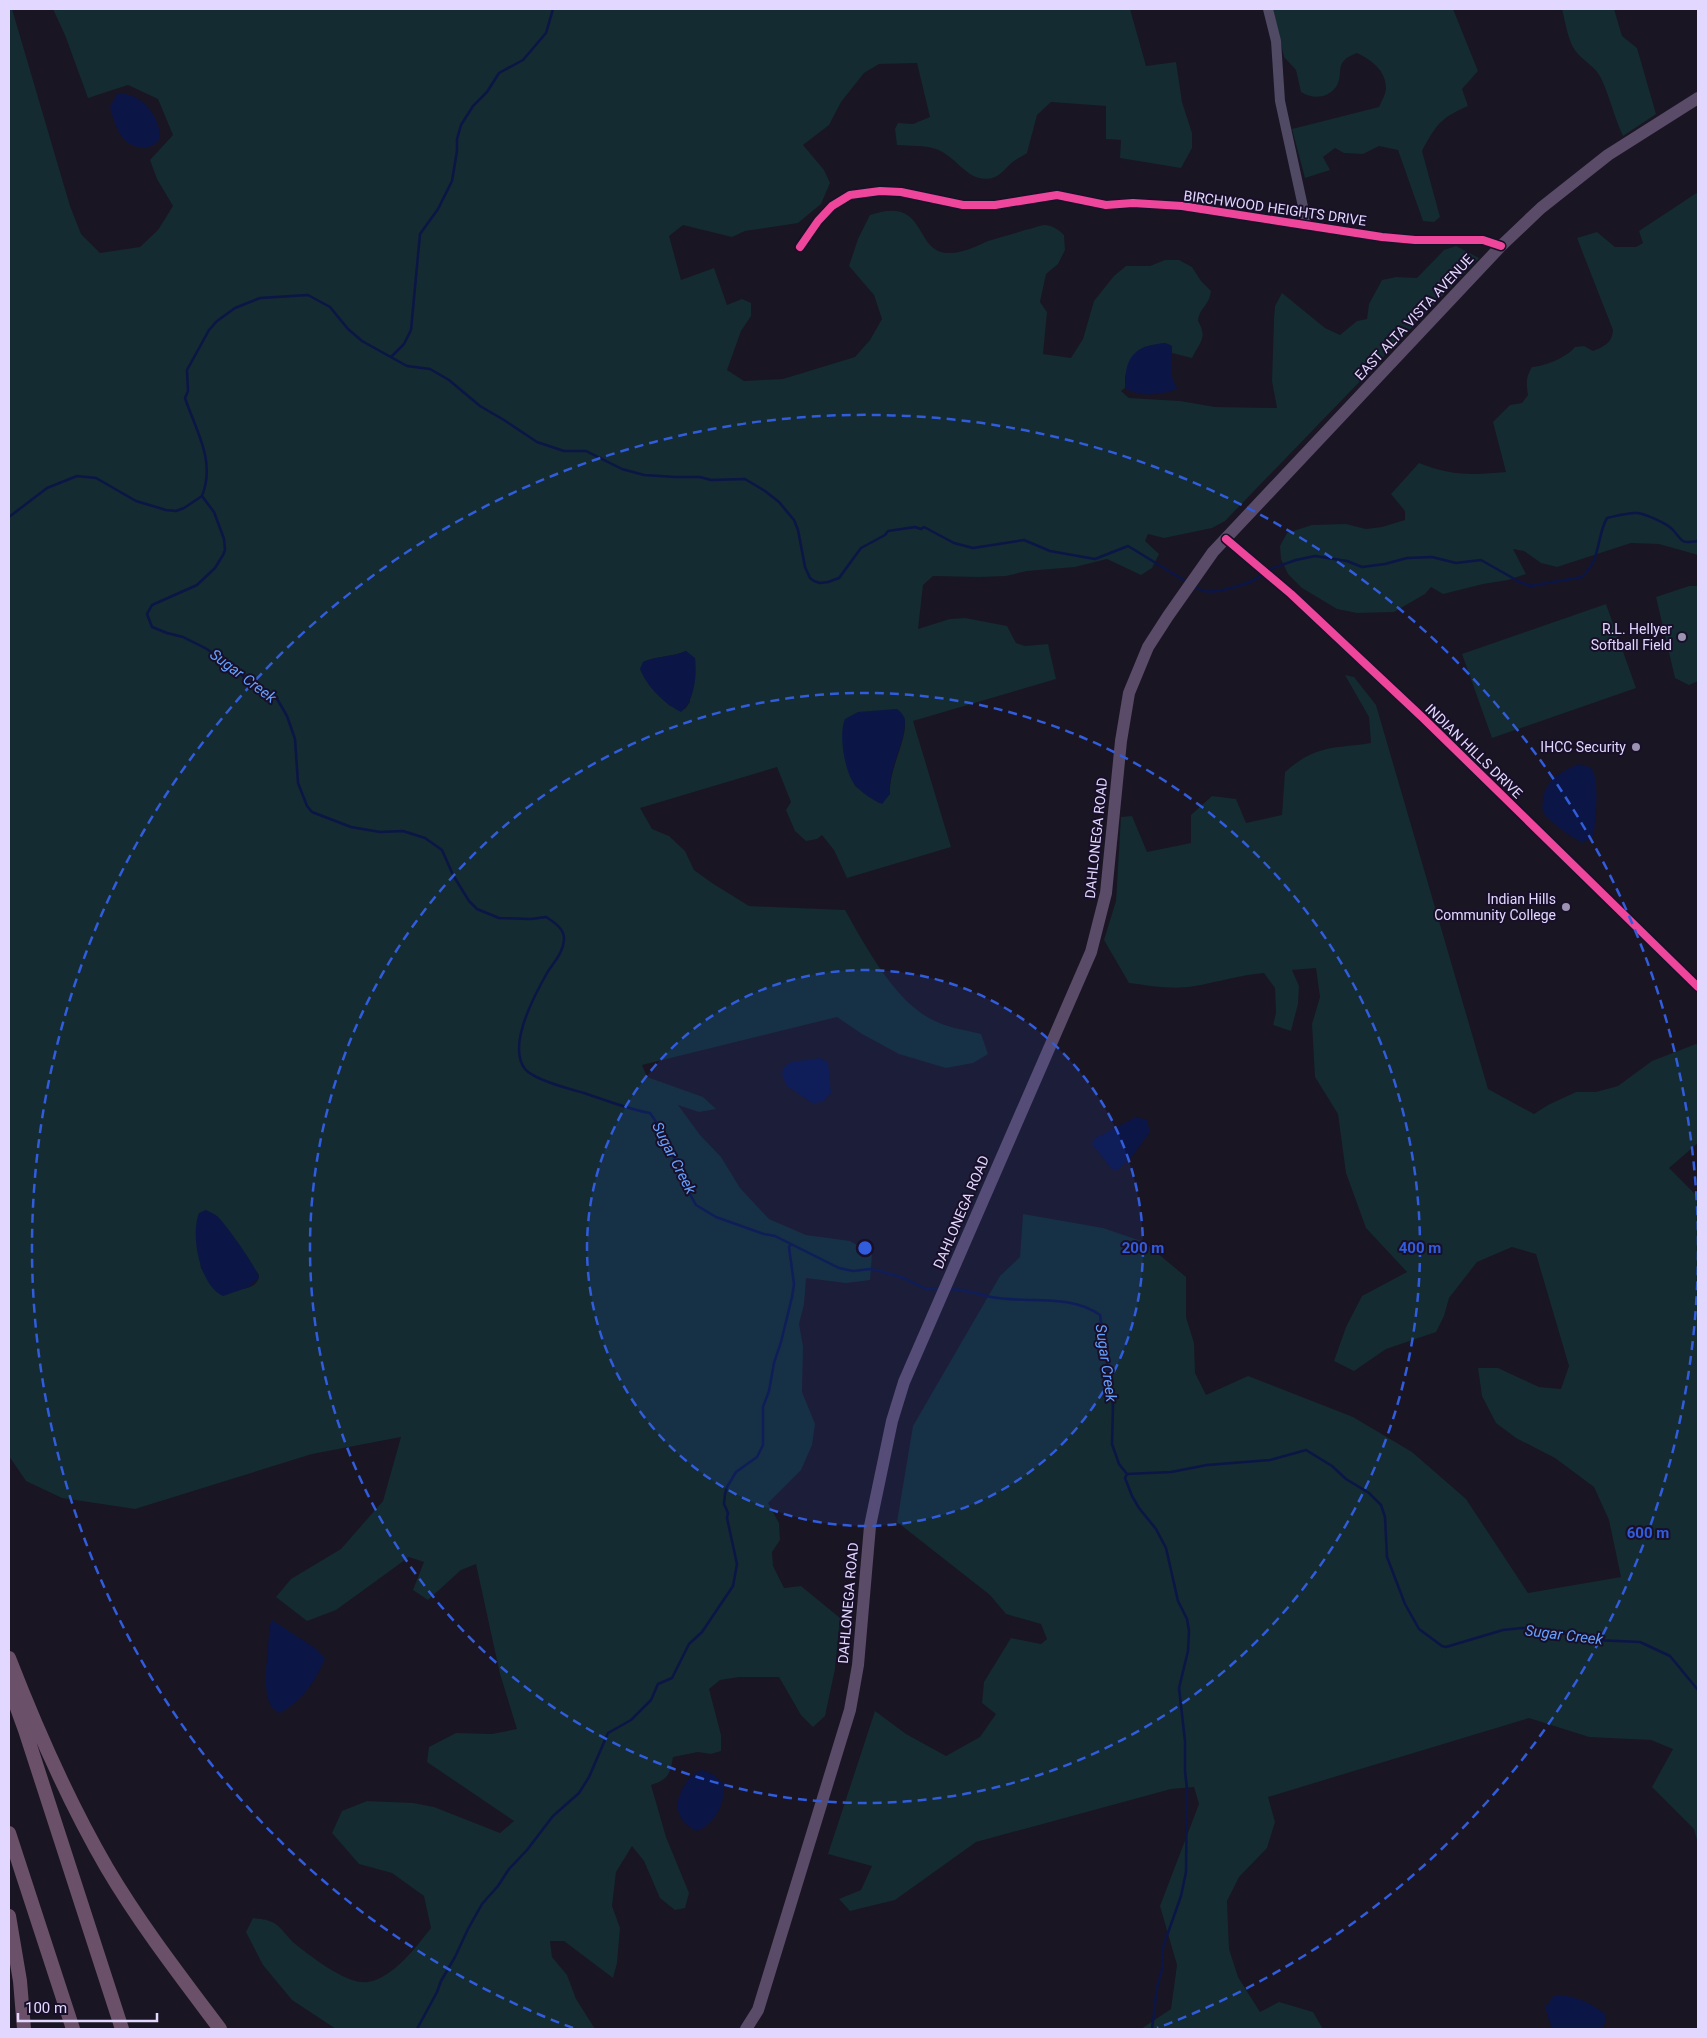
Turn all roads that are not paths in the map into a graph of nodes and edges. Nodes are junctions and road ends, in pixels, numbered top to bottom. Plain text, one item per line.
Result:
1 (1268, 9) edge
2 (1698, 98) edge
3 (1307, 225) junction
4 (1501, 246) junction
5 (800, 247) dead end
6 (1303, 457) joint
7 (1226, 539) junction
8 (1698, 987) edge
9 (9, 1658) edge
10 (9, 1686) edge
11 (9, 1832) edge
12 (9, 1916) edge
13 (24, 2029) edge
14 (73, 2029) edge
15 (122, 2029) edge
16 (220, 2029) edge
17 (746, 2029) edge

1 - 3 street
2 - 4 main road, EAST ALTA VISTA AVENUE
3 - 4 street, BIRCHWOOD HEIGHTS DRIVE
3 - 5 street, BIRCHWOOD HEIGHTS DRIVE
4 - 6 main road, EAST ALTA VISTA AVENUE
6 - 7 main road, DAHLONEGA ROAD
7 - 8 street, INDIAN HILLS DRIVE
7 - 17 main road, DAHLONEGA ROAD
9 - 16 highway
10 - 15 highway
11 - 14 highway
12 - 13 highway

